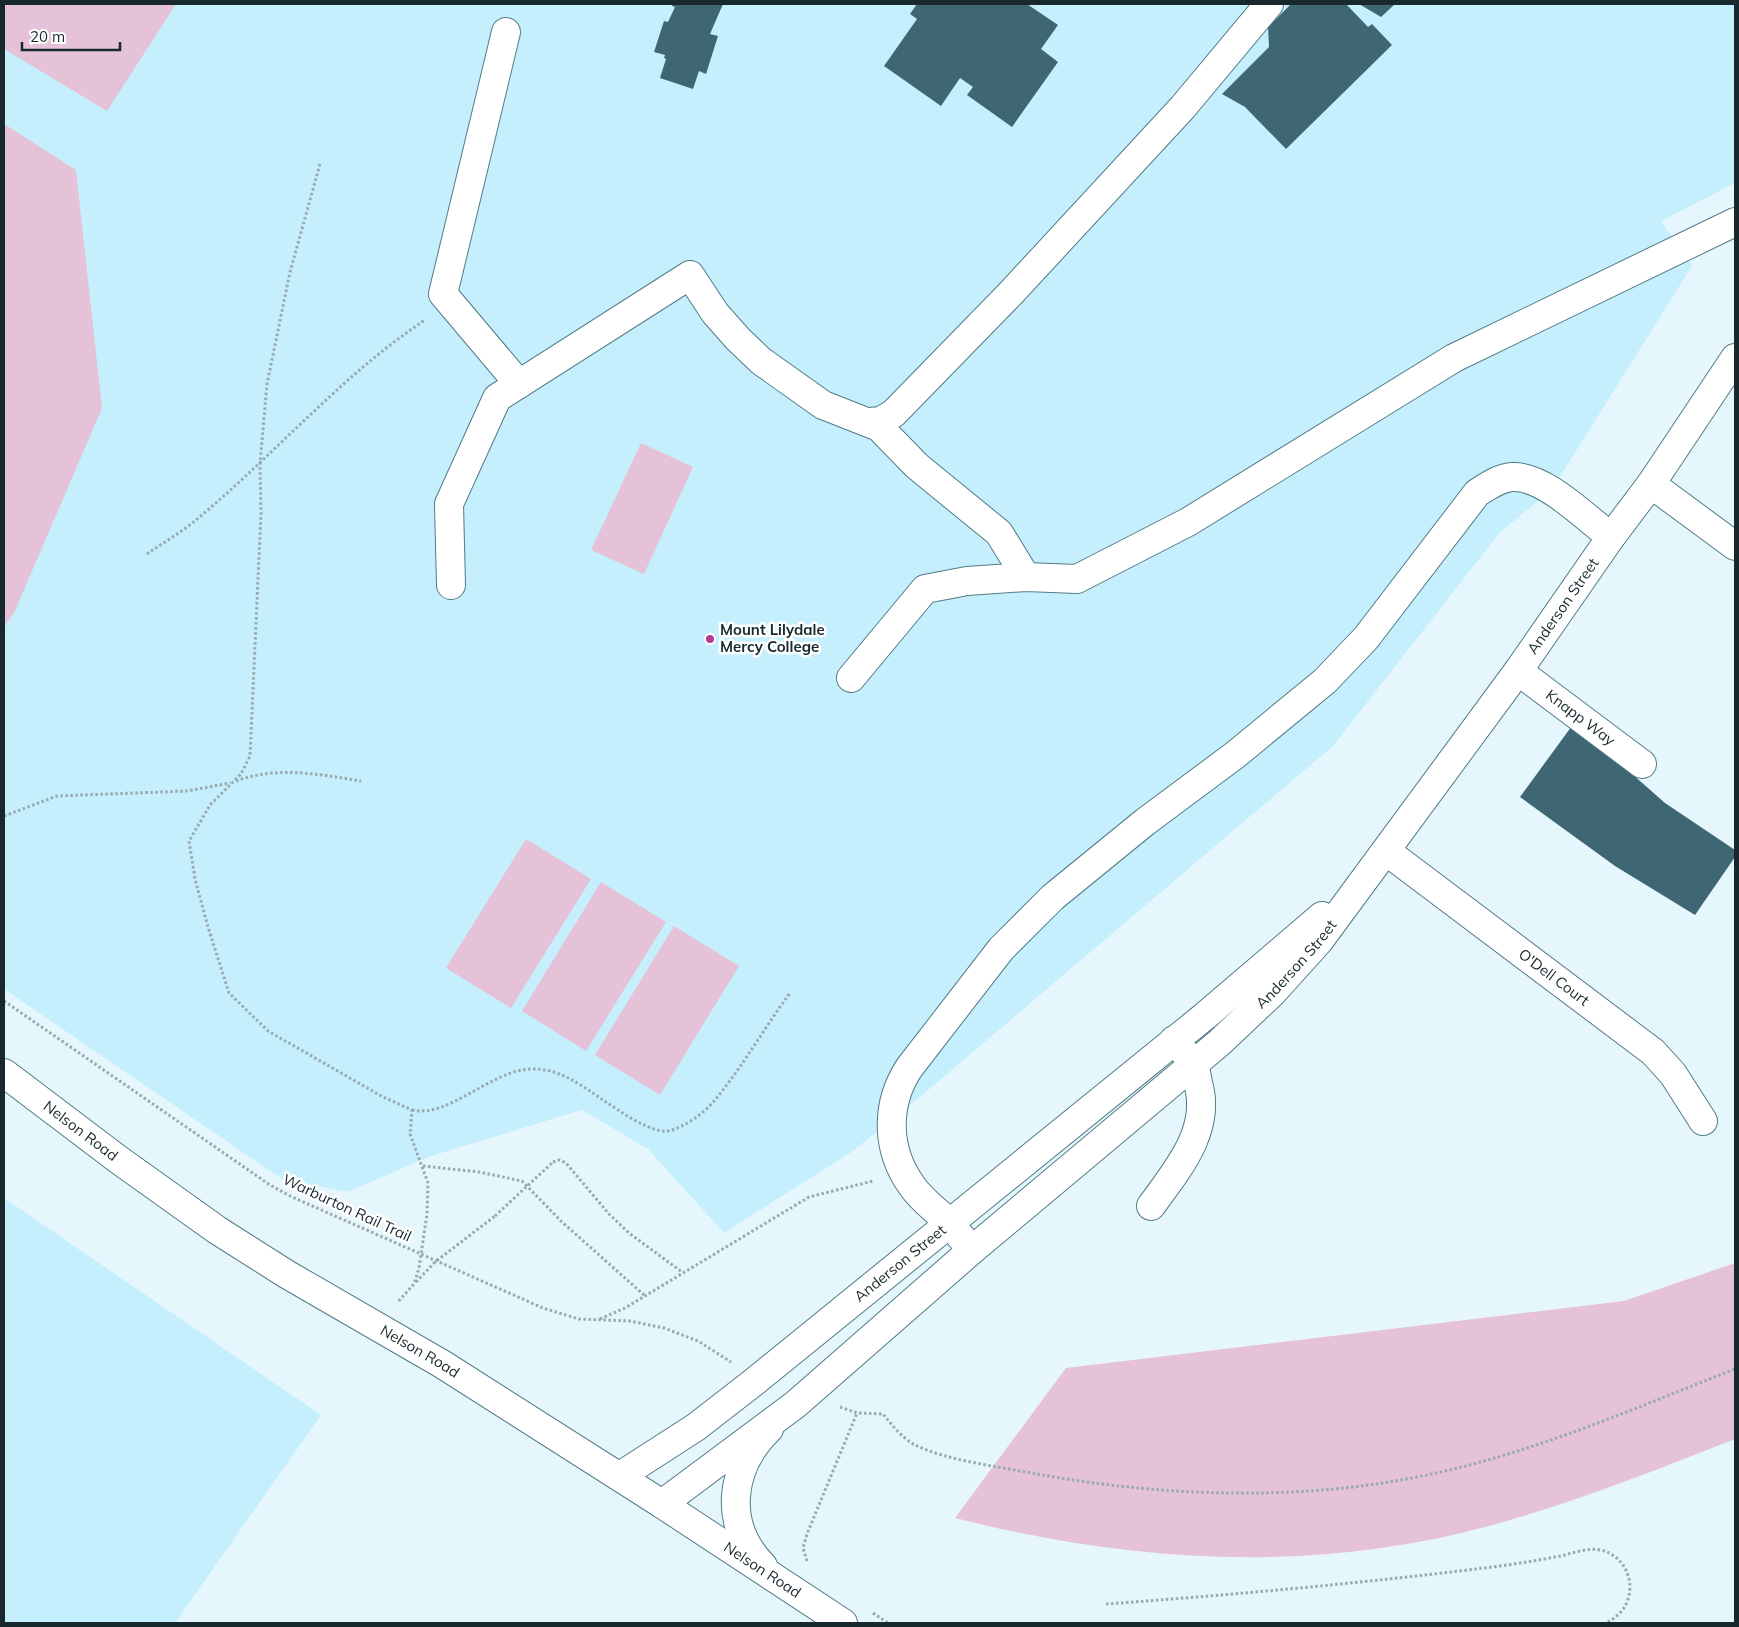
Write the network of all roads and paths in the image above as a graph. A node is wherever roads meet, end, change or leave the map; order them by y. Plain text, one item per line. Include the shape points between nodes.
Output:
1 (1269, 4) edge
2 (506, 32) dead end
3 (320, 164) dead end
4 (1735, 222) edge
5 (451, 303) junction
6 (1735, 358) edge
7 (519, 384) junction
8 (870, 422) junction
9 (260, 464) junction
10 (1651, 484) junction
11 (1611, 537) junction
12 (1735, 546) edge
13 (147, 554) dead end
14 (1026, 577) junction
15 (451, 585) dead end
16 (1518, 672) junction
17 (851, 678) dead end
18 (1642, 764) dead end
19 (361, 781) dead end
20 (233, 782) junction
21 (4, 816) edge
22 (1386, 851) junction
23 (790, 993) dead end
24 (4, 1001) edge
25 (1174, 1040) junction
26 (1194, 1064) junction
27 (4, 1073) edge
28 (412, 1110) junction
29 (1703, 1121) dead end
30 (423, 1166) junction
31 (904, 1173) junction
32 (1150, 1206) dead end
33 (950, 1224) junction
34 (972, 1250) junction
35 (422, 1256) junction
36 (435, 1262) junction
37 (682, 1272) junction
38 (414, 1284) junction
39 (644, 1295) junction
40 (594, 1321) junction
41 (377, 1326) junction
42 (718, 1353) dead end
43 (1735, 1369) edge
44 (796, 1404) junction
45 (857, 1413) dead end
46 (930, 1450) dead end
47 (620, 1476) junction
48 (662, 1504) junction
49 (809, 1563) dead end
50 (772, 1575) junction
51 (1106, 1604) dead end
52 (866, 1609) dead end
53 (843, 1623) edge
54 (888, 1623) edge
55 (1606, 1623) edge

1 - 8 main road via 1183,107 1011,293 894,413 881,421
2 - 5 main road via 443,294
3 - 9 path via 290,272 268,384
4 - 14 main road via 1454,358 1188,522 1077,579
5 - 7 main road
5 - 9 path via 391,342
6 - 10 main road, Anderson Street
7 - 8 main road via 690,275 716,313 761,362 823,405
7 - 15 main road via 497,398 449,504
8 - 14 main road via 1000,533
9 - 13 path via 189,526
9 - 20 path via 262,513 250,756 246,768
10 - 11 main road, Anderson Street
10 - 12 main road
11 - 16 main road, Anderson Street
11 - 31 main road via 1533,480 1512,477 1494,482 1477,493 1366,638 1325,681 1236,755 1099,858 1001,949 902,1079 893,1106 892,1141
14 - 17 main road via 967,581 925,589
16 - 18 main road, Knapp Way
16 - 22 main road, Anderson Street
19 - 20 path via 287,772 251,775
20 - 21 path via 187,792 58,796
20 - 28 path via 210,805 189,841 195,879 229,993 268,1031 383,1097
22 - 25 main road, Anderson Street via 1322,917
22 - 26 main road, Anderson Street via 1300,963 1252,1014
22 - 29 main road, O'Dell Court via 1653,1052 1673,1074
23 - 28 path via 713,1103 676,1129 662,1131 653,1128 619,1111 568,1078 544,1070 517,1070 440,1107 420,1112
24 - 35 path, Warburton Rail Trail via 270,1185
25 - 26 main road
25 - 33 main road, Anderson Street
26 - 32 main road via 1202,1095 1198,1130 1181,1164
26 - 34 main road, Anderson Street
27 - 41 main road, Nelson Road via 217,1230
28 - 30 path via 410,1134
30 - 35 path via 428,1194
30 - 39 path via 522,1181 562,1222
31 - 33 main road via 912,1187
31 - 37 path via 809,1197
33 - 34 main road
33 - 47 main road, Anderson Street via 696,1427
34 - 44 main road, Anderson Street
35 - 36 path, Warburton Rail Trail
35 - 38 path
36 - 37 path, bridge via 495,1216 559,1160 566,1163 629,1233
36 - 38 path
36 - 40 path, Warburton Rail Trail via 543,1308
37 - 39 path
38 - 41 path
39 - 40 path
40 - 42 path, Warburton Rail Trail via 630,1320 664,1328
41 - 47 main road, Nelson Road
43 - 46 path via 1525,1448 1445,1471 1326,1489 1265,1493 1116,1486 986,1464
44 - 48 main road, Anderson Street
44 - 50 main road via 748,1454 735,1492 737,1515 744,1537
45 - 49 path via 807,1534 803,1548
47 - 48 main road, Nelson Road
48 - 50 main road, Nelson Road
50 - 53 main road, Nelson Road
51 - 55 path via 1330,1586 1520,1564 1599,1550 1615,1556 1623,1564 1630,1588 1622,1612
52 - 54 path

